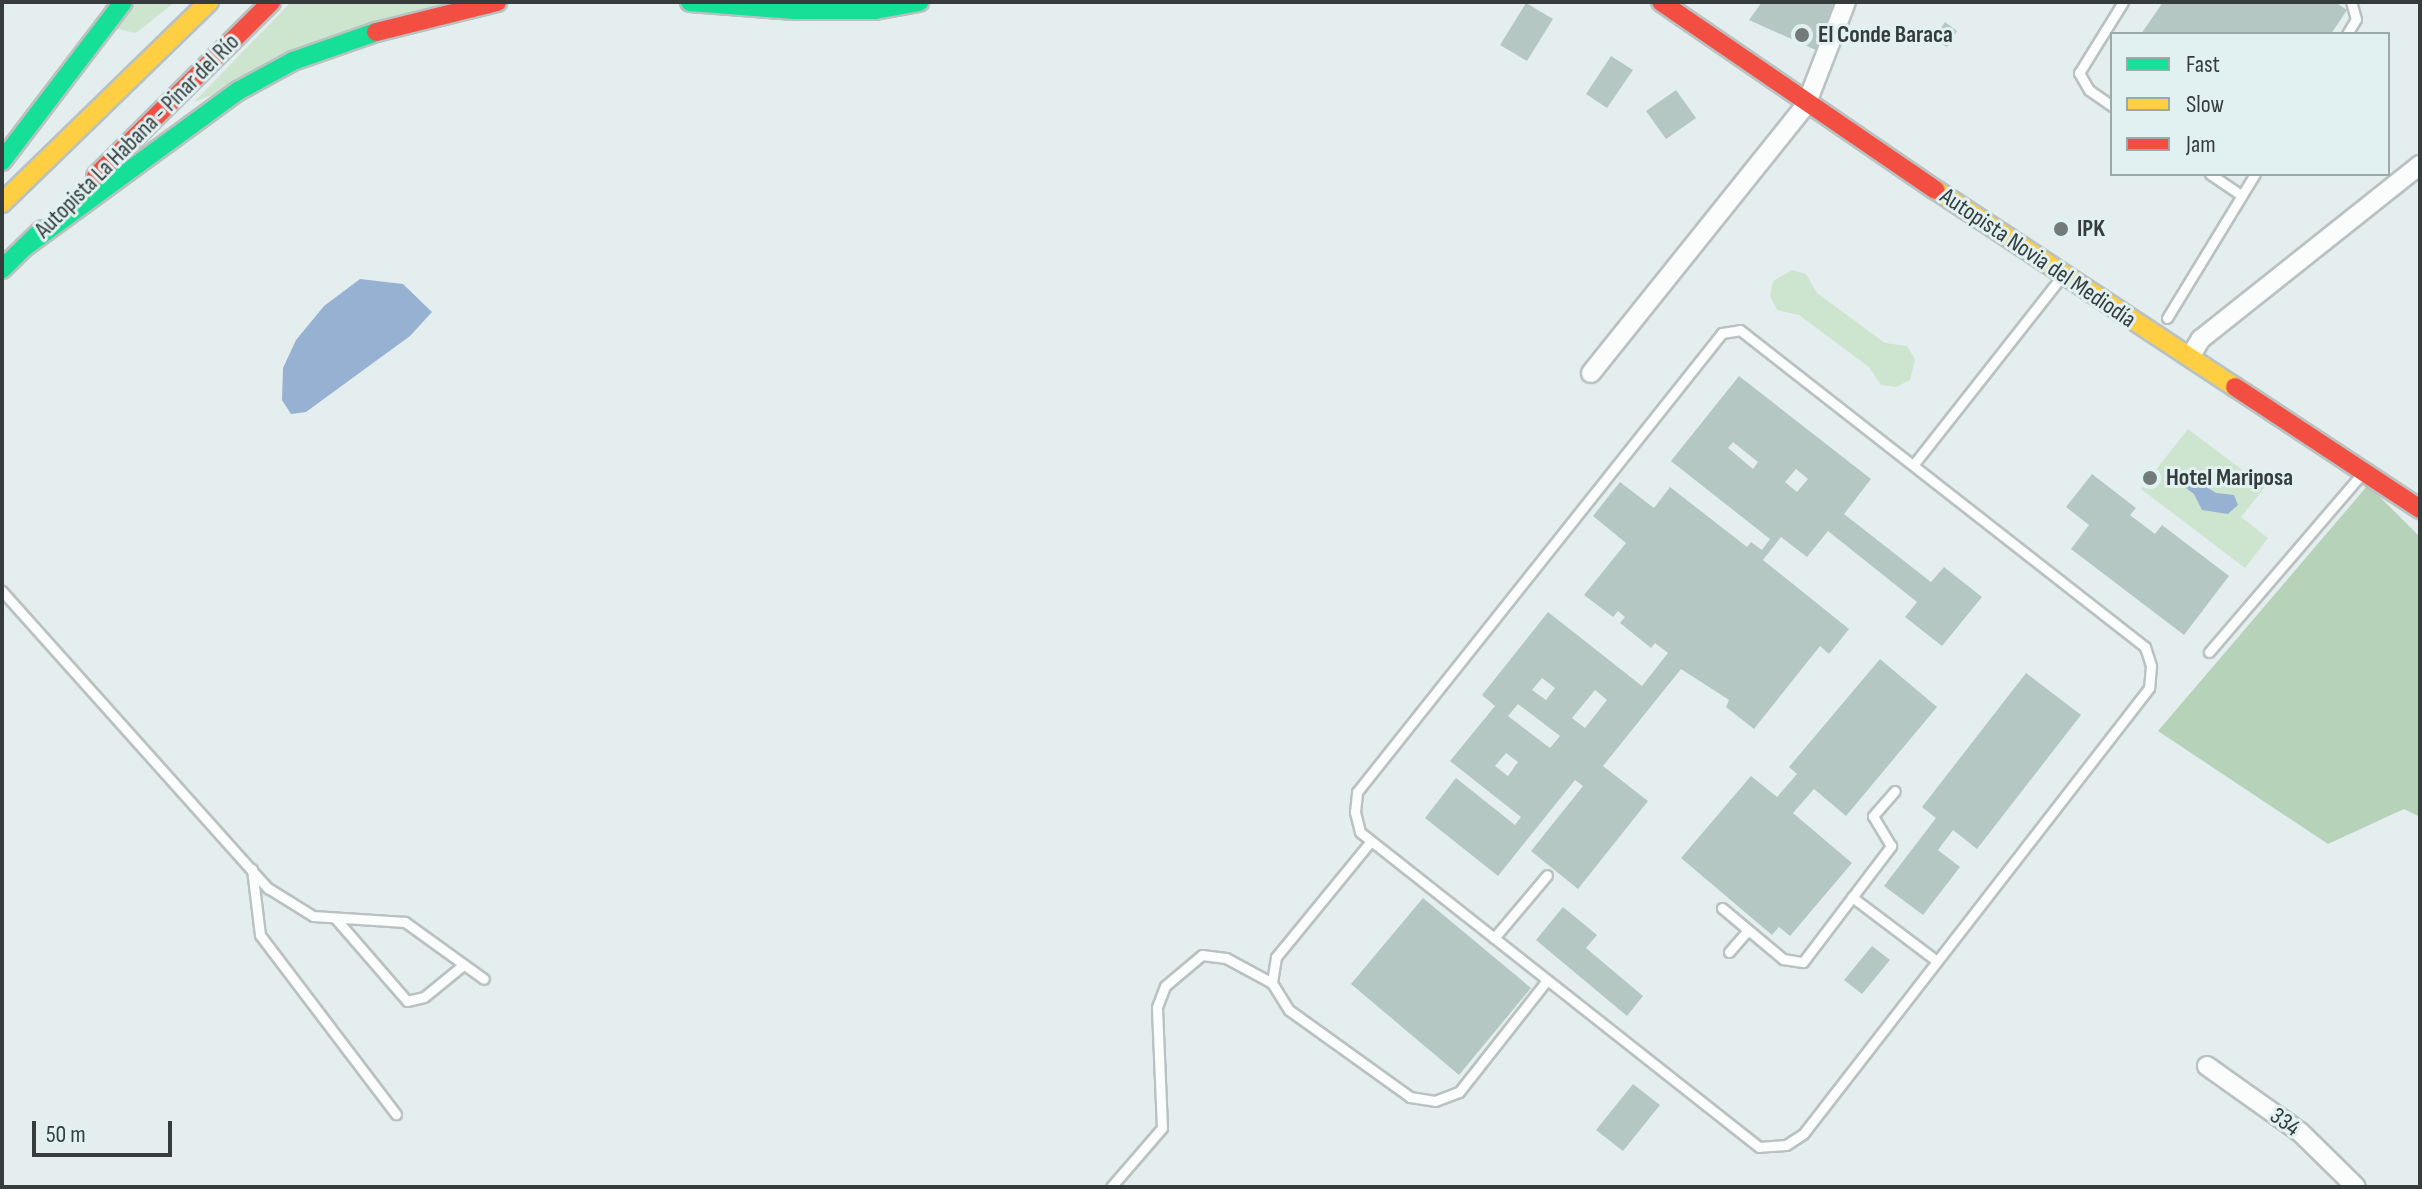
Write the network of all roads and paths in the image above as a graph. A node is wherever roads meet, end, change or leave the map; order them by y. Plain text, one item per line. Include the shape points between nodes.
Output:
1 (123, 2) edge
2 (209, 2) edge
3 (271, 2) edge
4 (497, 2) edge
5 (690, 2) edge
6 (919, 2) edge
7 (1661, 2) edge
8 (1689, 2) edge
9 (1846, 2) edge
10 (2123, 2) edge
11 (2351, 2) edge
12 (2348, 32) edge
13 (1811, 98) junction
14 (2110, 105) edge
15 (2, 161) edge
16 (2420, 165) edge
17 (2213, 176) edge
18 (2254, 176) edge
19 (2241, 195) junction
20 (2, 203) edge
21 (26, 246) junction
22 (2, 269) edge
23 (2066, 270) junction
24 (2167, 318) junction
25 (2208, 343) junction
26 (2190, 357) junction
27 (1591, 373) dead end
28 (2304, 408) dead end
29 (1914, 464) junction
30 (2364, 472) junction
31 (2420, 486) edge
32 (2420, 509) edge
33 (2, 591) edge
34 (2209, 652) dead end
35 (1895, 791) dead end
36 (1371, 841) junction
37 (252, 869) junction
38 (1547, 875) dead end
39 (1852, 897) junction
40 (1722, 908) dead end
41 (336, 919) junction
42 (1748, 930) junction
43 (1494, 938) junction
44 (1729, 952) dead end
45 (1937, 961) junction
46 (462, 966) junction
47 (484, 979) dead end
48 (1547, 980) junction
49 (1272, 983) junction
50 (2207, 1066) dead end
51 (396, 1114) dead end
52 (1111, 1187) edge
53 (2356, 1187) edge

1 - 15 highway
2 - 20 highway, Autopista La Habana - Pinar del Río
3 - 21 highway, Autopista La Habana - Pinar del Río
4 - 21 highway via 411,19 293,61 238,91
5 - 6 highway via 794,10 875,10
7 - 13 highway, Autopista Novia del Mediodía
8 - 13 highway, Autopista Novia del Mediodía
9 - 13 street
10 - 14 lane via 2079,73 2089,90
11 - 12 lane via 2356,19
13 - 23 highway, Autopista Novia del Mediodía
13 - 24 highway, Autopista Novia del Mediodía
13 - 27 street
16 - 25 street
17 - 19 lane
18 - 19 lane
19 - 24 lane
21 - 22 highway, Autopista La Habana - Pinar del Río
23 - 26 highway, Autopista Novia del Mediodía
23 - 29 lane
24 - 25 highway, Autopista Novia del Mediodía
25 - 26 street
26 - 30 highway, Autopista Novia del Mediodía
28 - 31 highway
29 - 36 lane via 1746,333 1722,333 1357,792 1360,832
29 - 45 lane via 2145,647 2151,666 2149,688
30 - 32 highway, Autopista Novia del Mediodía
30 - 34 lane
33 - 37 lane
35 - 39 lane via 1873,816 1891,846
36 - 43 lane
36 - 49 lane via 1276,957
37 - 41 lane via 268,888 313,916
37 - 51 lane via 260,935
38 - 43 lane
39 - 42 lane via 1803,962 1783,959
39 - 45 lane
40 - 42 lane
41 - 46 lane via 405,922 434,938
41 - 46 lane via 407,1001 424,997
42 - 44 lane
43 - 48 lane
45 - 48 lane via 1803,1134 1786,1145 1759,1147
46 - 47 lane
48 - 49 lane via 1459,1092 1435,1101 1410,1097 1289,1010
49 - 52 lane via 1226,958 1202,955 1182,966 1165,986 1157,1007 1162,1128
50 - 53 street, 334 via 2300,1132

